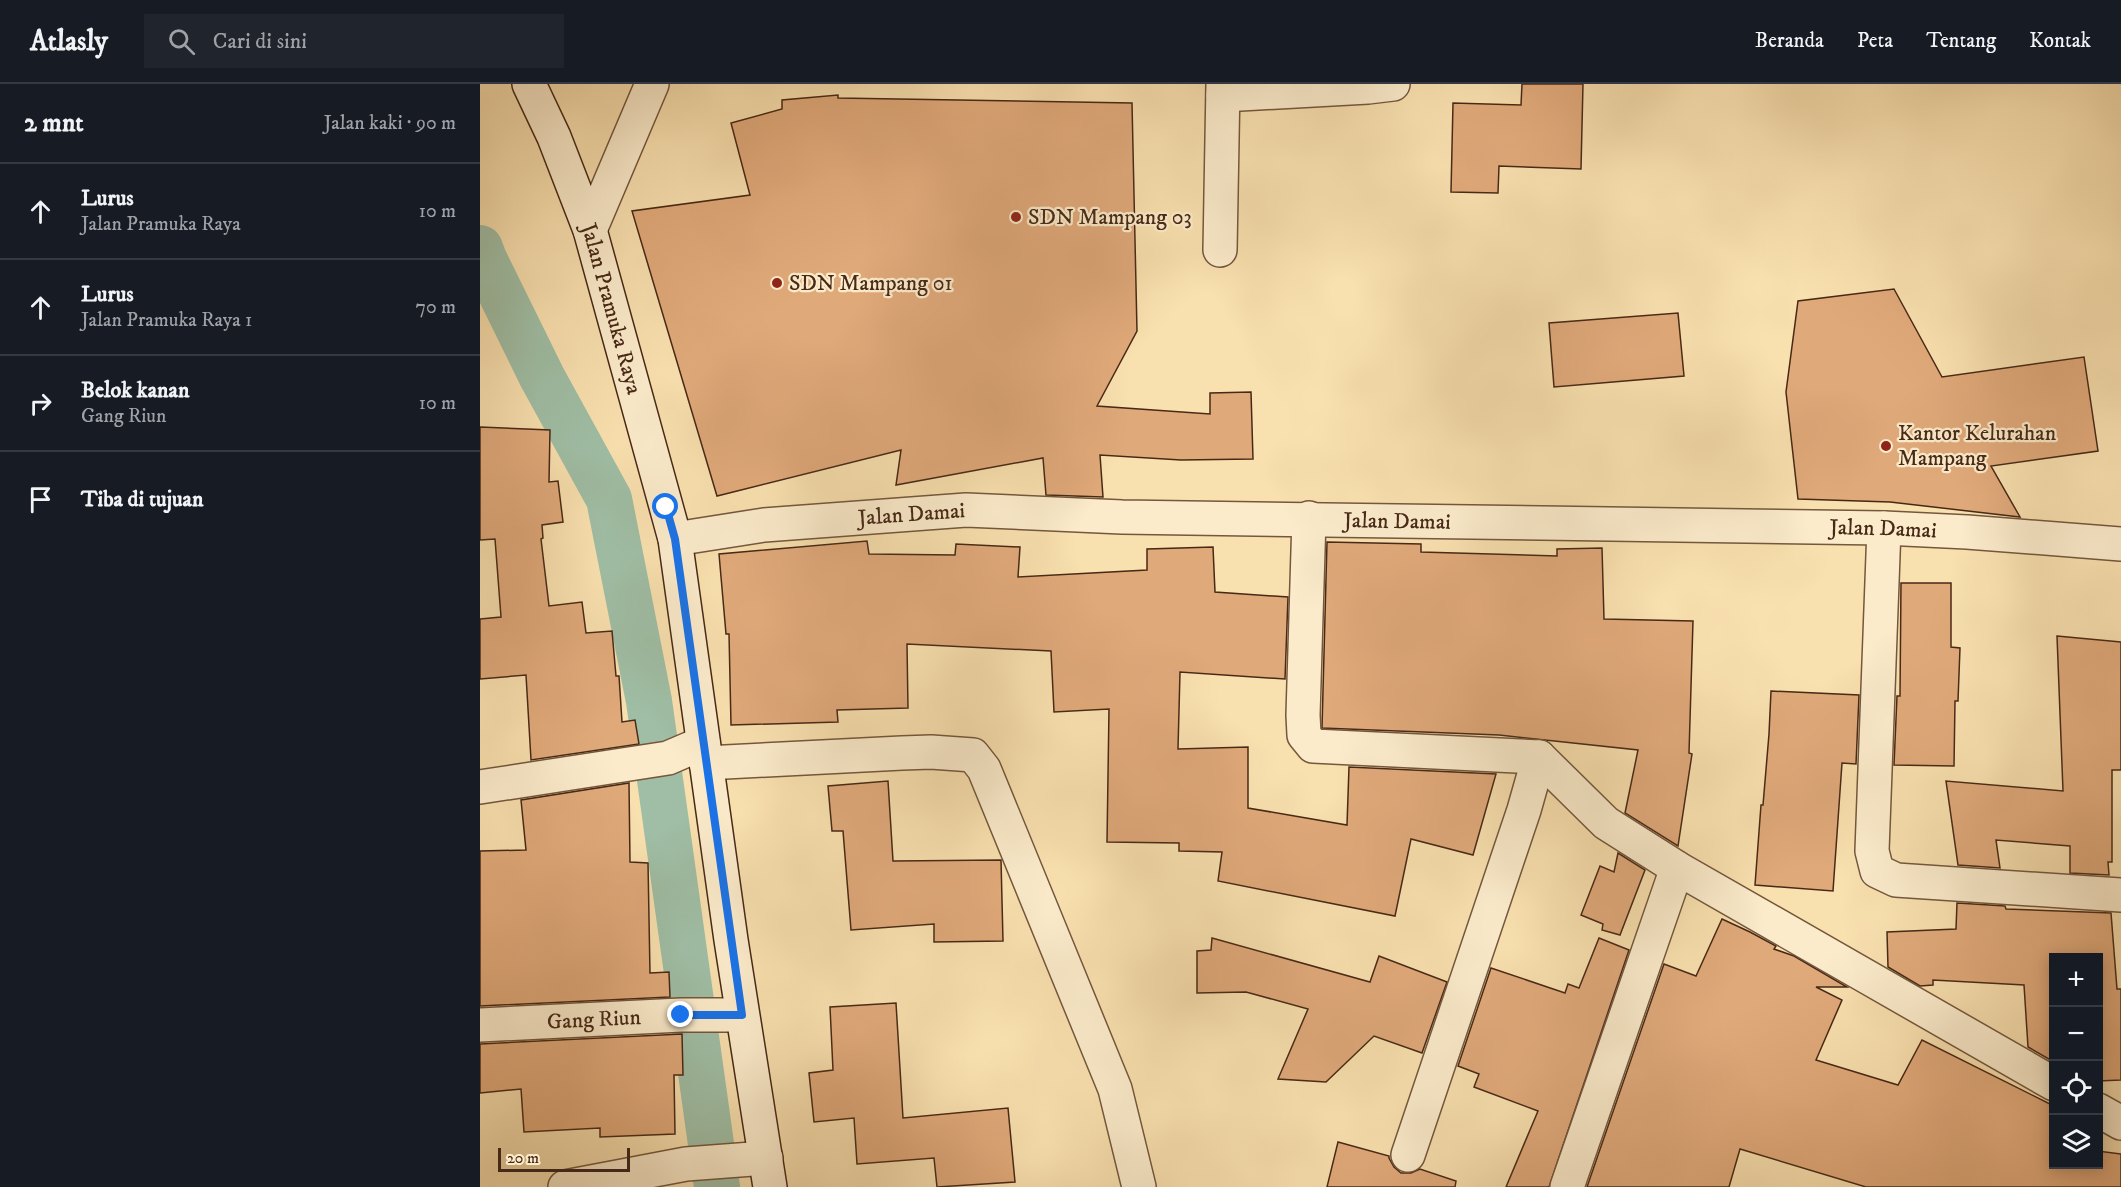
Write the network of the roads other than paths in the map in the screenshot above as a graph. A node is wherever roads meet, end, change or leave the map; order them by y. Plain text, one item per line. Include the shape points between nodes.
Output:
1 (529, 84) edge
2 (652, 84) edge
3 (1393, 84) edge
4 (1223, 89) edge
5 (590, 230) junction
6 (1220, 250) dead end
7 (1309, 518) junction
8 (1884, 528) junction
9 (675, 539) junction
10 (2121, 543) edge
11 (705, 753) junction
12 (1539, 757) junction
13 (480, 787) edge
14 (1677, 868) junction
15 (2121, 895) edge
16 (711, 1015) junction
17 (480, 1025) edge
18 (2049, 1081) edge
19 (2103, 1113) edge
20 (2121, 1123) edge
21 (1408, 1155) dead end
22 (757, 1168) edge
23 (565, 1187) edge
24 (1139, 1187) edge
25 (1567, 1187) edge

1 - 5 street, Jalan Pramuka Raya
2 - 5 street
3 - 4 street
4 - 6 street
5 - 9 street, Jalan Pramuka Raya
7 - 8 street, Jalan Damai
7 - 9 street, Jalan Damai via 1122,517 966,510 764,525
7 - 12 street via 1303,715 1304,735 1313,746
8 - 10 street, Jalan Damai
8 - 15 street via 1872,851 1877,871 1896,880
9 - 11 street, Jalan Pramuka Raya
11 - 13 street
11 - 16 street, Jalan Pramuka Raya
11 - 24 street via 973,755 984,769 1115,1089
12 - 14 street via 1606,823
12 - 21 street
14 - 18 street
14 - 25 street
16 - 17 street, Gang Riun
16 - 22 street, Jalan Pramuka Raya
19 - 20 street
22 - 23 street via 686,1164

